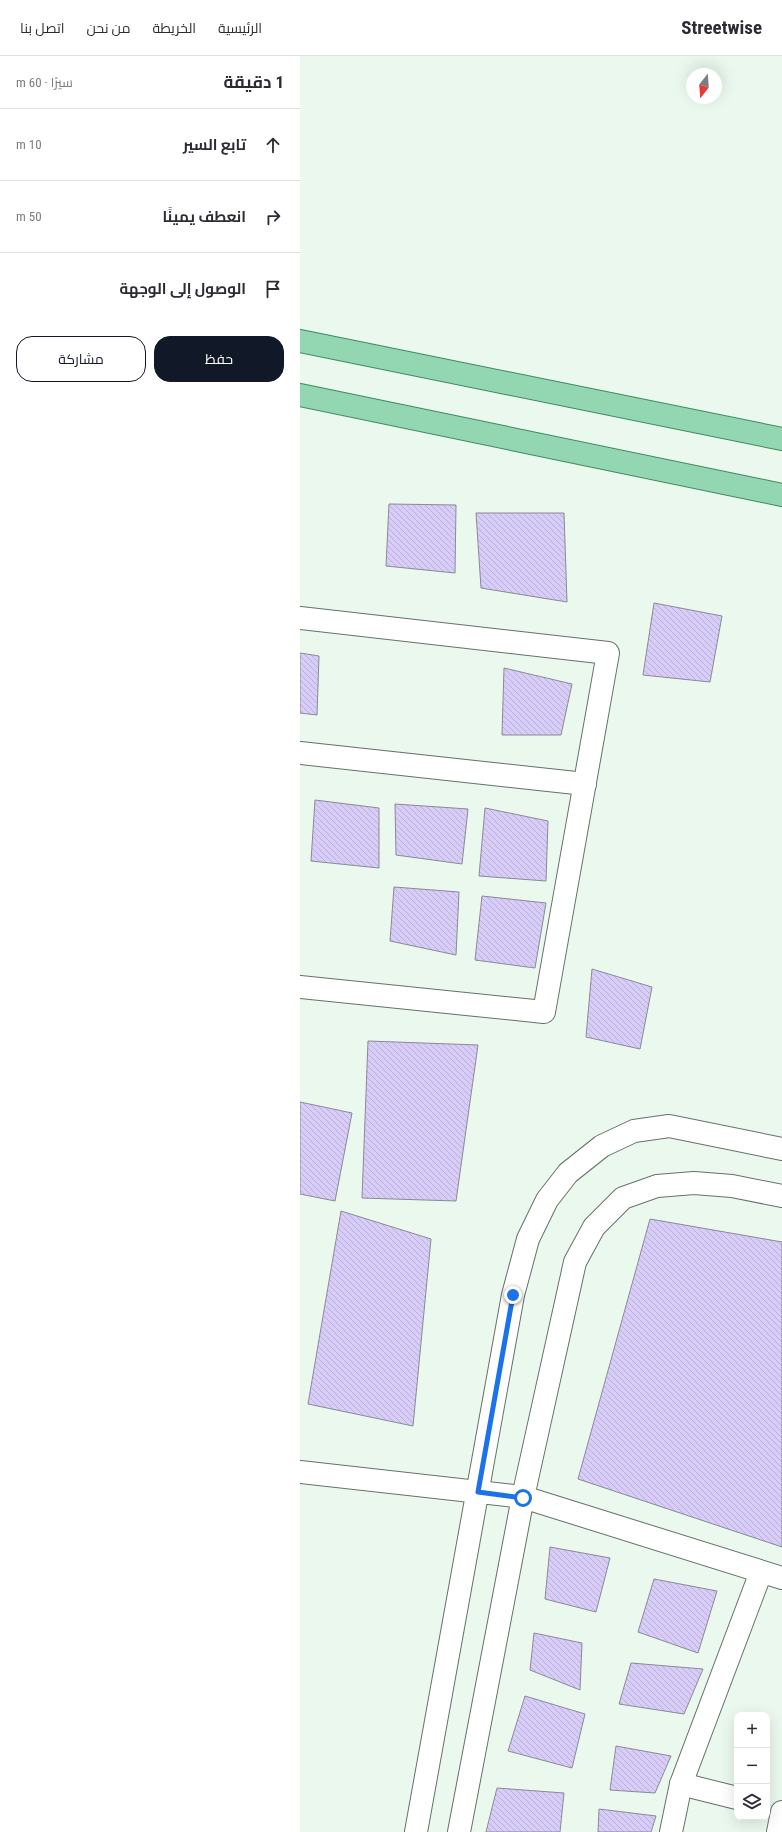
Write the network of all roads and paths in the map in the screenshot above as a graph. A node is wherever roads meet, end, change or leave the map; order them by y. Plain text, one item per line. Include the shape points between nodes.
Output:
1 (300, 341) edge
2 (300, 395) edge
3 (782, 439) edge
4 (782, 494) edge
5 (300, 618) edge
6 (300, 753) edge
7 (585, 784) junction
8 (300, 987) edge
9 (782, 1149) edge
10 (782, 1196) edge
11 (300, 1472) edge
12 (478, 1492) junction
13 (523, 1498) junction
14 (761, 1572) junction
15 (782, 1578) edge
16 (681, 1784) junction
17 (734, 1797) edge
18 (770, 1806) edge
19 (782, 1809) edge
20 (782, 1812) edge
21 (416, 1832) edge
22 (459, 1832) edge
23 (671, 1832) edge
24 (778, 1832) edge

1 - 3 main road
2 - 4 main road
5 - 7 street via 608,653
6 - 7 street
7 - 8 street via 544,1012
9 - 12 street via 669,1126 634,1130 602,1146 568,1173 547,1200 528,1239 513,1295
10 - 13 street via 694,1183 657,1186 623,1198 594,1227 575,1262
11 - 12 street
12 - 13 street
12 - 21 street
13 - 14 street
13 - 22 street
14 - 15 street
14 - 16 street
16 - 17 street
16 - 23 street
18 - 19 street
20 - 24 street

